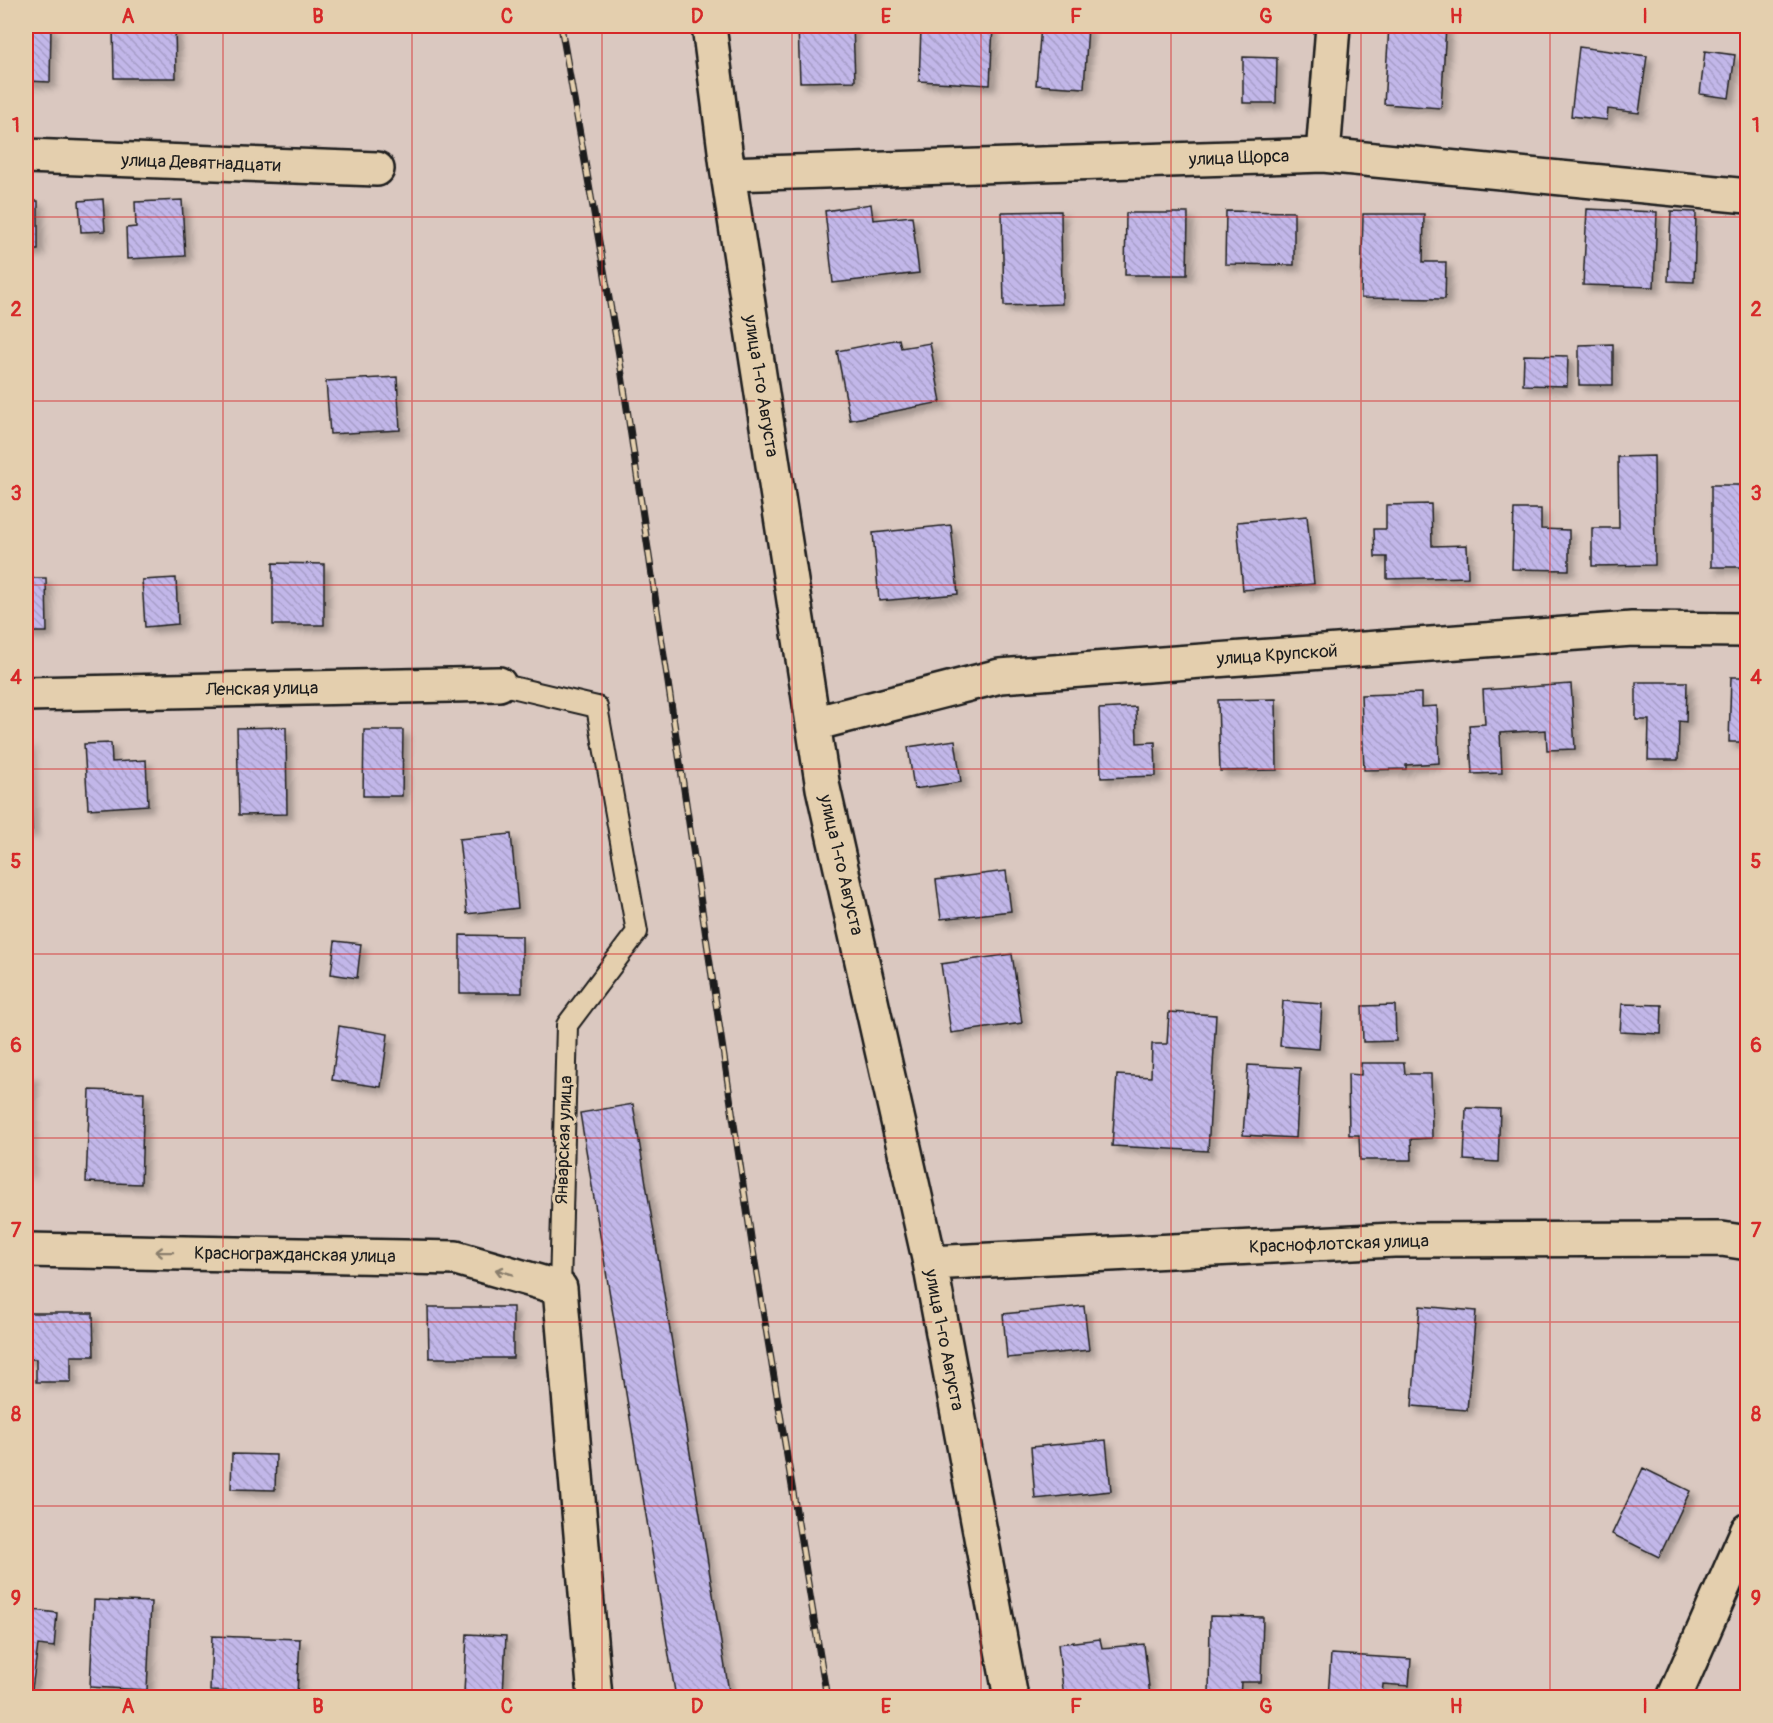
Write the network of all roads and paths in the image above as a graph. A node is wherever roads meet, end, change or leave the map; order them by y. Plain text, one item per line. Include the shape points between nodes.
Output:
1 (709, 26) edge
2 (1333, 26) edge
3 (1323, 155) junction
4 (26, 156) edge
5 (377, 169) dead end
6 (728, 174) junction
7 (1748, 196) edge
8 (1748, 630) edge
9 (499, 684) joint
10 (26, 694) edge
11 (813, 724) junction
12 (1748, 1243) edge
13 (26, 1250) edge
14 (930, 1263) junction
15 (560, 1288) junction
16 (1748, 1530) edge
17 (595, 1698) edge
18 (1011, 1698) edge
19 (1674, 1698) edge

1 - 6 street, улица 1-го Августа
2 - 3 street
3 - 6 street, улица Щорса
3 - 7 street, улица Щорса
4 - 5 street, улица Девятнадцати
6 - 11 street, улица 1-го Августа
8 - 11 street, улица Крупской via 1632,629 1000,676
9 - 10 street, Ленская улица
9 - 15 lane, Январская улица via 597,707 637,932 567,1025
11 - 14 street, улица 1-го Августа via 823,788
12 - 14 street, Краснофлотская улица via 1722,1239 1394,1240
15 -> 13 street, Красногражданская улица via 456,1258
14 - 18 street, улица 1-го Августа
15 - 17 street, Январская улица
16 - 19 street

